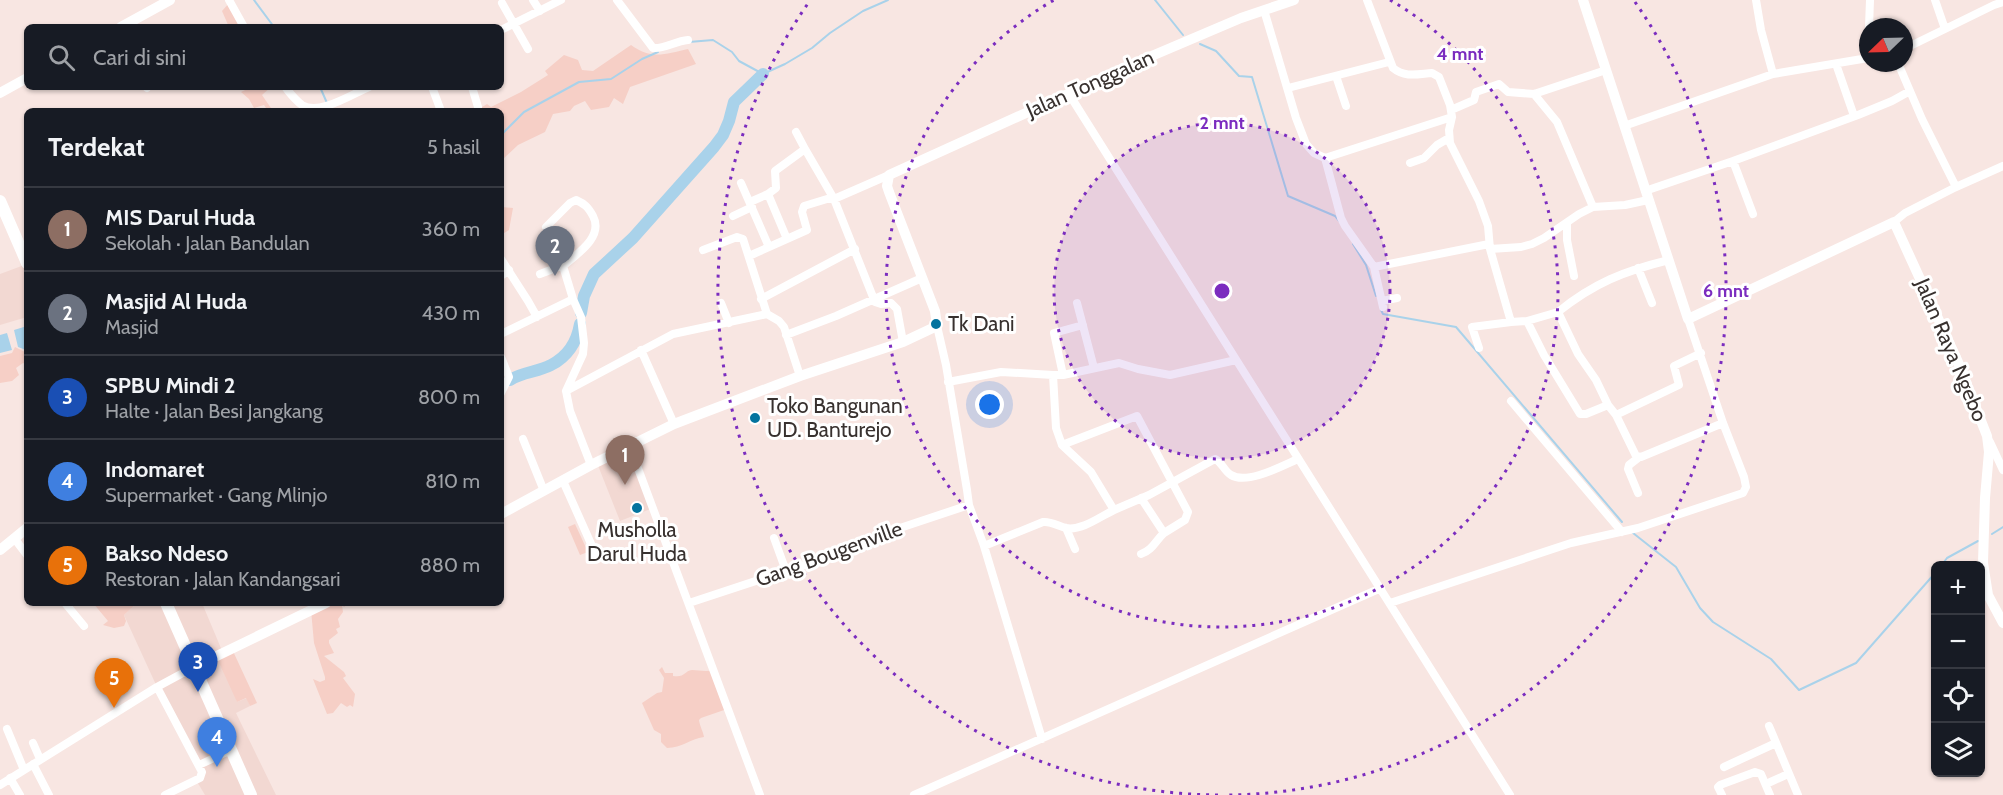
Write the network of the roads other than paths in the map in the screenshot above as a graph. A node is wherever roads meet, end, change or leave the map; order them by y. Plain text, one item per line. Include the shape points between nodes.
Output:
1 (170, 0) edge
2 (229, 0) edge
3 (533, 0) edge
4 (561, 0) edge
5 (617, 0) edge
6 (1294, 0) edge
7 (1367, 0) edge
8 (1583, 0) edge
9 (1756, 0) edge
10 (1870, 0) edge
11 (1935, 0) edge
12 (2003, 2) edge
13 (502, 3) dead end
14 (1264, 10) junction
15 (540, 11) junction
16 (1869, 18) edge
17 (126, 24) edge
18 (242, 24) edge
19 (514, 24) junction
20 (504, 29) edge
21 (1945, 29) junction
22 (688, 40) dead end
23 (1913, 45) edge
24 (528, 49) dead end
25 (1859, 60) edge
26 (1389, 62) junction
27 (1836, 64) junction
28 (1606, 70) junction
29 (1902, 72) edge
30 (1773, 74) junction
31 (1336, 76) junction
32 (24, 80) edge
33 (1288, 88) junction
34 (288, 90) edge
35 (362, 90) edge
36 (433, 90) edge
37 (473, 90) edge
38 (1910, 91) junction
39 (0, 93) edge
40 (1069, 94) junction
41 (1534, 94) junction
42 (478, 106) dead end
43 (1346, 106) dead end
44 (310, 108) edge
45 (321, 108) edge
46 (440, 108) edge
47 (1853, 112) dead end
48 (1452, 113) junction
49 (1624, 126) junction
50 (796, 132) dead end
51 (1449, 138) junction
52 (806, 149) junction
53 (1325, 158) junction
54 (1732, 161) junction
55 (1410, 164) dead end
56 (2003, 166) edge
57 (889, 175) junction
58 (741, 183) dead end
59 (1956, 187) junction
60 (768, 194) junction
61 (1646, 196) junction
62 (834, 199) junction
63 (0, 201) edge
64 (751, 204) junction
65 (1593, 207) junction
66 (1753, 213) dead end
67 (733, 216) dead end
68 (1894, 222) junction
69 (1567, 224) junction
70 (546, 227) dead end
71 (787, 239) junction
72 (1489, 246) junction
73 (769, 247) junction
74 (855, 249) junction
75 (703, 250) dead end
76 (24, 256) edge
77 (749, 256) junction
78 (1669, 260) junction
79 (504, 263) edge
80 (563, 266) junction
81 (1374, 267) junction
82 (1638, 268) junction
83 (509, 270) junction
84 (504, 274) edge
85 (540, 274) dead end
86 (1574, 276) dead end
87 (922, 278) junction
88 (1397, 298) dead end
89 (573, 299) junction
90 (761, 299) junction
91 (874, 300) junction
92 (721, 303) dead end
93 (1077, 303) dead end
94 (1652, 303) dead end
95 (1558, 312) junction
96 (767, 314) junction
97 (537, 317) junction
98 (1688, 319) junction
99 (1527, 321) junction
100 (1510, 322) junction
101 (729, 323) junction
102 (1083, 325) junction
103 (937, 326) junction
104 (504, 333) edge
105 (786, 334) junction
106 (903, 342) junction
107 (1479, 348) dead end
108 (641, 350) junction
109 (1701, 353) junction
110 (1236, 360) junction
111 (504, 364) edge
112 (1094, 368) junction
113 (1053, 375) junction
114 (1063, 375) junction
115 (800, 376) junction
116 (948, 382) junction
117 (504, 387) edge
118 (566, 391) junction
119 (1511, 401) dead end
120 (1608, 405) junction
121 (1616, 415) junction
122 (1723, 423) junction
123 (674, 424) junction
124 (1987, 436) junction
125 (523, 439) dead end
126 (1062, 445) junction
127 (630, 447) junction
128 (1638, 458) junction
129 (1298, 459) junction
130 (591, 465) junction
131 (2003, 470) edge
132 (563, 481) junction
133 (1172, 482) junction
134 (544, 491) junction
135 (1638, 493) dead end
136 (1141, 498) junction
137 (969, 505) junction
138 (1114, 510) junction
139 (504, 511) edge
140 (1066, 528) junction
141 (24, 530) edge
142 (1622, 532) junction
143 (1164, 533) junction
144 (14, 538) junction
145 (774, 538) dead end
146 (984, 546) junction
147 (1075, 549) dead end
148 (0, 550) edge
149 (24, 551) edge
150 (1141, 554) dead end
151 (596, 555) dead end
152 (786, 571) junction
153 (1381, 588) junction
154 (689, 603) junction
155 (1390, 603) junction
156 (67, 606) edge
157 (167, 606) edge
158 (320, 606) edge
159 (2003, 623) edge
160 (84, 626) dead end
161 (194, 667) junction
162 (157, 687) junction
163 (1769, 726) dead end
164 (7, 729) dead end
165 (1042, 739) junction
166 (33, 743) dead end
167 (1776, 743) junction
168 (231, 750) junction
169 (36, 762) junction
170 (199, 765) junction
171 (1724, 767) dead end
172 (24, 770) junction
173 (1788, 774) junction
174 (10, 778) junction
175 (1766, 784) junction
176 (0, 785) edge
177 (20, 795) edge
178 (49, 795) edge
179 (165, 795) edge
180 (251, 795) edge
181 (760, 795) edge
182 (914, 795) edge
183 (1510, 795) edge
184 (1722, 795) edge
185 (1770, 795) edge
186 (1798, 795) edge

1 - 17 street
2 - 18 street
3 - 15 street
4 - 15 street
5 - 22 street via 654,48
6 - 14 street, Jalan Tonggalan
7 - 26 street
8 - 28 street
9 - 30 street
10 - 16 street
11 - 21 street
12 - 21 street
13 - 19 street
14 - 33 street
14 - 40 street, Jalan Tonggalan
15 - 19 street
19 - 20 street
19 - 24 street
21 - 23 street
25 - 27 street
26 - 31 street
26 - 48 street via 1407,75 1435,74
27 - 30 street
27 - 47 street
28 - 41 street
28 - 49 street
29 - 38 street
30 - 49 street
31 - 33 street
31 - 43 street
32 - 39 street
33 - 53 street via 1306,144
34 - 44 street
35 - 45 street
36 - 46 street
37 - 42 street
38 - 54 street via 1858,115
38 - 59 street
40 - 57 street, Jalan Tonggalan
40 - 110 street
41 - 48 street via 1508,92 1499,84 1477,91 1474,100
41 - 65 street via 1557,122
48 - 51 street
48 - 53 street
49 - 61 street
50 - 52 street
51 - 55 street
51 - 72 street via 1479,201 1488,226
52 - 60 street via 774,171 776,188
52 - 62 street
53 - 81 street via 1345,226
54 - 61 street
54 - 66 street
56 - 59 street
57 - 62 street
57 - 87 street via 887,186
58 - 64 street
59 - 68 street
60 - 64 street
60 - 71 street
61 - 65 street via 1625,205
61 - 78 street
62 - 71 street via 804,206 801,212 807,230
62 - 74 street
63 - 76 main road
64 - 67 street
64 - 73 street
65 - 69 street
68 - 98 street
68 - 124 street, Jalan Raya Ngebo
69 - 72 street via 1532,244
69 - 86 street
70 - 80 street via 576,200 588,206 595,221 592,240
71 - 73 street
72 - 81 street
72 - 100 street
73 - 77 street
74 - 90 street
74 - 91 street
75 - 77 street via 737,237 743,239
77 - 90 street
78 - 82 street
78 - 98 street
79 - 83 street
80 - 85 street
80 - 89 street
81 - 88 street via 1382,304
82 - 94 street
82 - 95 street via 1591,288
83 - 84 street
83 - 97 street
87 - 91 street
87 - 103 street
89 - 97 street
89 - 118 street via 581,317 584,343
90 - 96 street
91 - 105 street
91 - 106 street via 878,304 894,304
92 - 101 street
93 - 102 street
95 - 99 street
95 - 120 street
96 - 101 street
96 - 105 street via 779,321
97 - 104 street
98 - 109 street
99 - 100 street
99 - 120 street via 1580,414
100 - 107 street via 1472,327
101 - 108 street via 674,334
102 - 112 street
102 - 114 street via 1054,333
103 - 106 street
103 - 116 street
105 - 115 street
106 - 115 street
108 - 118 street
108 - 123 street
109 - 121 street via 1674,366 1678,385
109 - 122 street
110 - 112 street via 1170,375 1119,363
110 - 129 street
111 - 117 street via 509,377
112 - 114 street
113 - 114 street
113 - 116 street via 1001,372
113 - 126 street via 1056,428
115 - 123 street
116 - 137 street
118 - 130 street
119 - 142 street
120 - 121 street
121 - 128 street
122 - 128 street
122 - 142 street via 1744,477 1743,494
123 - 127 street
124 - 131 street
124 - 159 street, Jalan Raya Ngebo via 1983,563 1988,595
125 - 134 street
126 - 133 street via 1137,416
126 - 138 street via 1091,472
127 - 130 street
127 - 154 street
128 - 135 street via 1628,469
129 - 133 street via 1255,477 1240,478 1231,475 1215,459
129 - 153 street
130 - 132 street
132 - 134 street
132 - 151 street
133 - 136 street
133 - 143 street via 1186,506 1187,516
134 - 139 street
136 - 138 street
136 - 143 street
137 - 146 street
137 - 152 street, Gang Bougenville
138 - 140 street
140 - 146 street via 1047,521
140 - 147 street
141 - 144 street
142 - 155 street via 1571,543
143 - 150 street
144 - 148 street
144 - 149 street
145 - 152 street
146 - 165 street
152 - 154 street, Gang Bougenville
153 - 155 street
153 - 165 street
154 - 181 street
155 - 183 street
156 - 160 street
157 - 161 main road
158 - 161 street
161 - 162 street
161 - 168 main road
162 - 169 street
162 - 170 street
163 - 167 street
164 - 172 street
165 - 182 street
166 - 169 street
167 - 171 street
167 - 173 street
168 - 170 street
168 - 180 main road
169 - 172 street
169 - 178 street
170 - 179 street via 200,778
172 - 174 street
173 - 175 street
173 - 186 street
174 - 176 street
174 - 177 street
175 - 184 street via 1761,774 1755,772 1720,785
175 - 185 street

